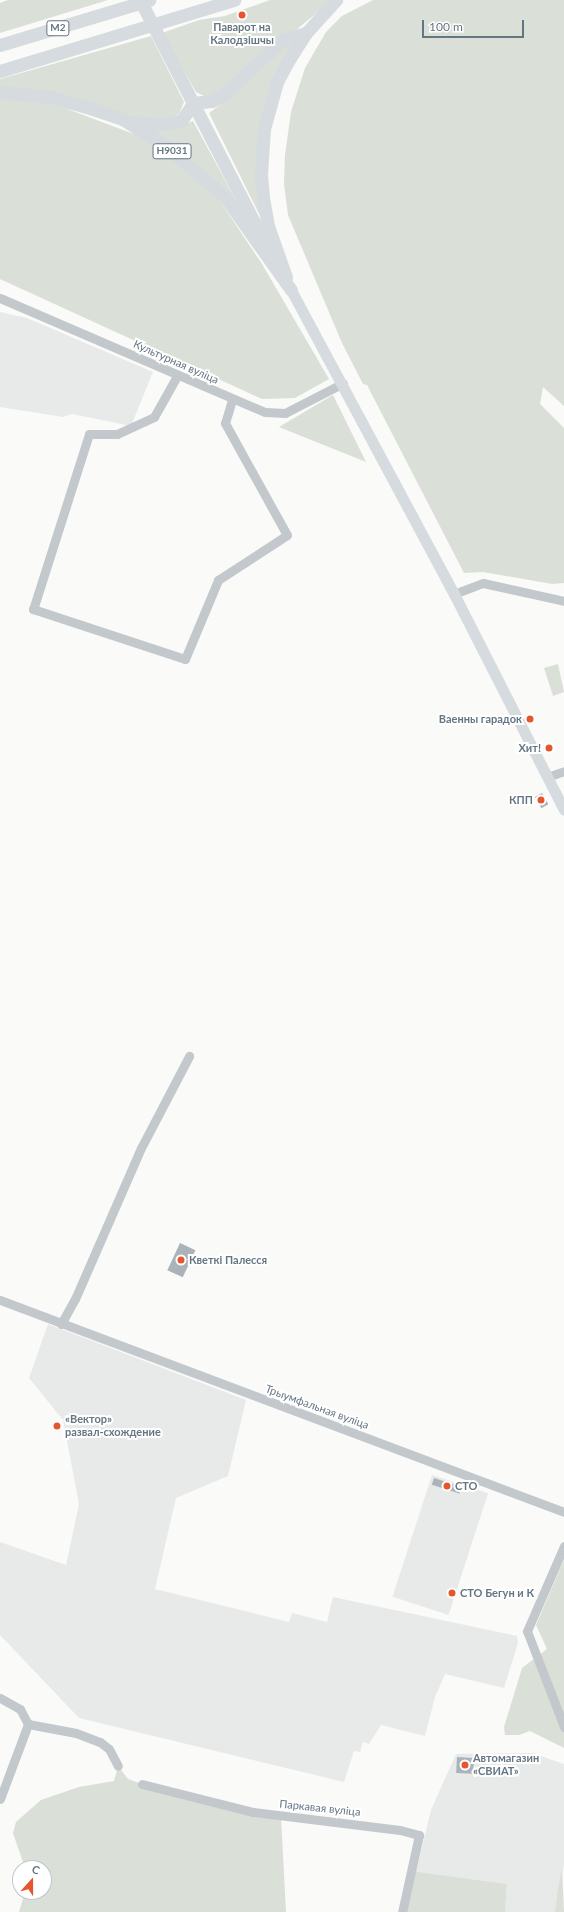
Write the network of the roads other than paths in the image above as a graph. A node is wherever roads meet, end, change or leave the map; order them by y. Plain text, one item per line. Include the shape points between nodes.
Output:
1 (140, 0) edge
2 (149, 0) edge
3 (234, 0) edge
4 (336, 0) edge
5 (306, 33) junction
6 (0, 45) edge
7 (0, 71) edge
8 (0, 92) edge
9 (193, 103) junction
10 (124, 120) junction
11 (291, 290) junction
12 (0, 298) edge
13 (177, 376) junction
14 (343, 383) junction
15 (232, 400) junction
16 (454, 594) junction
17 (564, 601) edge
18 (564, 771) edge
19 (548, 777) junction
20 (564, 810) edge
21 (190, 1056) dead end
22 (0, 1300) edge
23 (61, 1324) junction
24 (564, 1512) edge
25 (564, 1546) edge
26 (0, 1698) edge
27 (28, 1724) junction
28 (564, 1727) edge
29 (118, 1766) dead end
30 (142, 1784) dead end
31 (0, 1799) edge
32 (402, 1912) edge

1 - 9 highway, Н9031
2 - 6 highway, М2
3 - 7 highway, М2
4 - 5 highway, Н9031
5 - 9 highway via 282,40 220,97
5 - 11 highway, Н9031 via 277,82 261,150 262,190 268,226
8 - 10 highway, Н9031 via 58,99
9 - 10 highway, Н9031 via 182,120 173,124 142,124
9 - 11 highway, Н9031
10 - 11 highway, Н9031 via 164,145 221,193
11 - 14 main road, Н9031
12 - 13 street, Культурная вуліца
13 - 15 street, Культурная вуліца
13 - 15 street via 154,417 117,434 89,434 33,609 185,659 218,580 287,535 225,423
14 - 15 street, Культурная вуліца via 285,413 265,412
14 - 16 main road, Н9031
16 - 17 street via 483,583
16 - 19 main road, Н9031
18 - 19 street
19 - 20 main road, Н9031
21 - 23 street via 141,1148 75,1299
22 - 23 street, Трыумфальная вуліца
23 - 24 street, Трыумфальная вуліца
25 - 28 street via 527,1631
26 - 27 street via 20,1709
27 - 29 street via 76,1732 100,1742 109,1749
27 - 31 street
30 - 32 street, Паркавая вуліца via 253,1812 400,1830 419,1835

